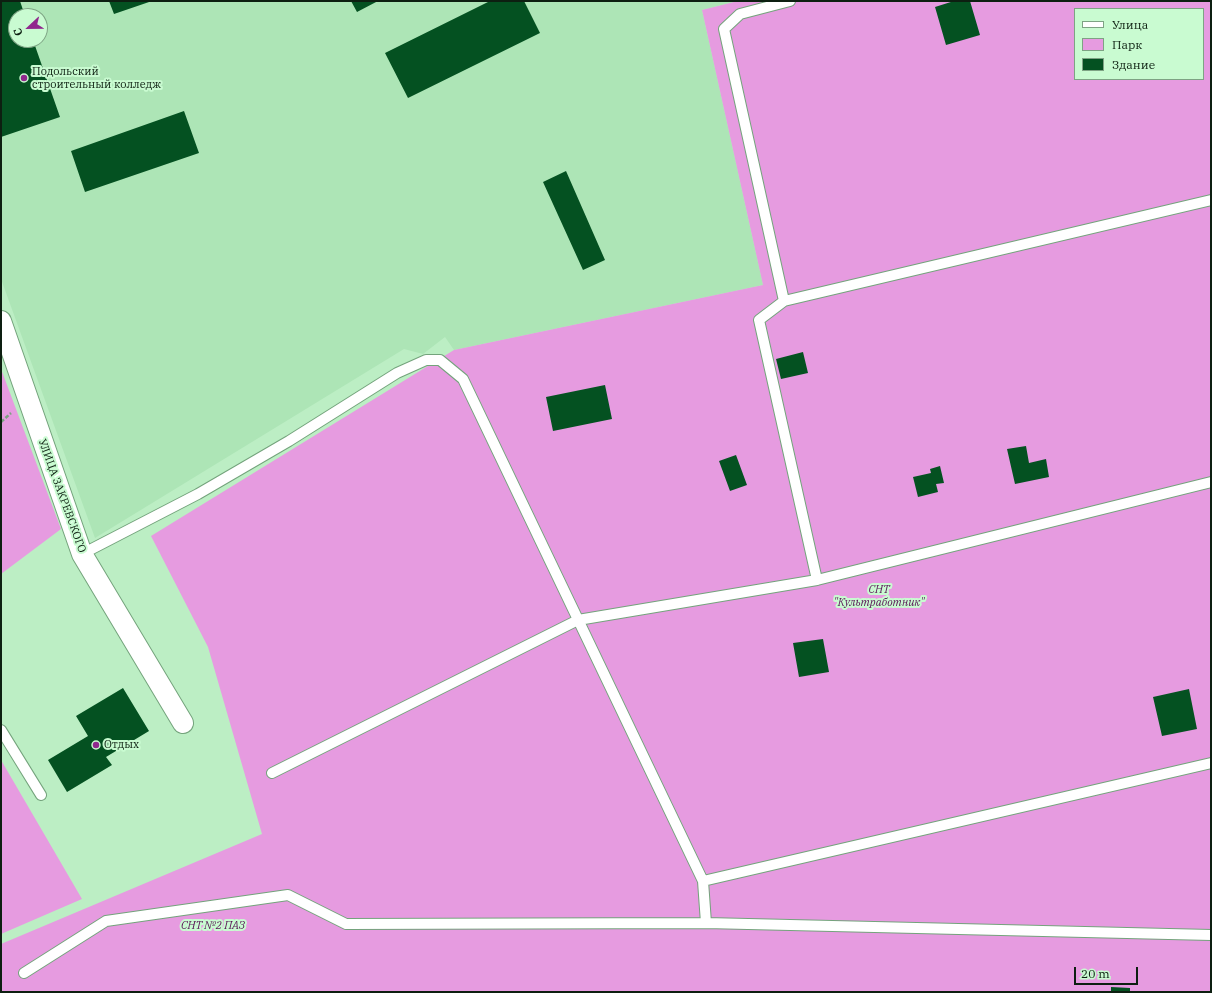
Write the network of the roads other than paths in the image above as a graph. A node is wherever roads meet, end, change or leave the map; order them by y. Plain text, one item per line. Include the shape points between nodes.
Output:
1 (790, 1) edge
2 (1211, 200) edge
3 (784, 301) junction
4 (1, 321) edge
5 (1211, 482) edge
6 (82, 554) junction
7 (817, 580) junction
8 (578, 620) junction
9 (182, 723) dead end
10 (1, 730) edge
11 (1211, 763) edge
12 (272, 773) dead end
13 (41, 795) dead end
14 (703, 881) junction
15 (706, 922) junction
16 (1211, 935) edge
17 (24, 973) dead end

1 - 3 lane via 740,14 724,29
2 - 3 lane
3 - 7 lane via 759,320
4 - 6 street, УЛИЦА ЗАКРЕВСКОГО
5 - 7 lane
6 - 8 lane via 198,494 397,373 426,360 440,360 463,379
6 - 9 street, УЛИЦА ЗАКРЕВСКОГО
7 - 8 lane
8 - 12 lane
8 - 14 lane
10 - 13 lane
11 - 14 lane
14 - 15 lane
15 - 16 lane
15 - 17 lane via 346,924 288,895 106,921

